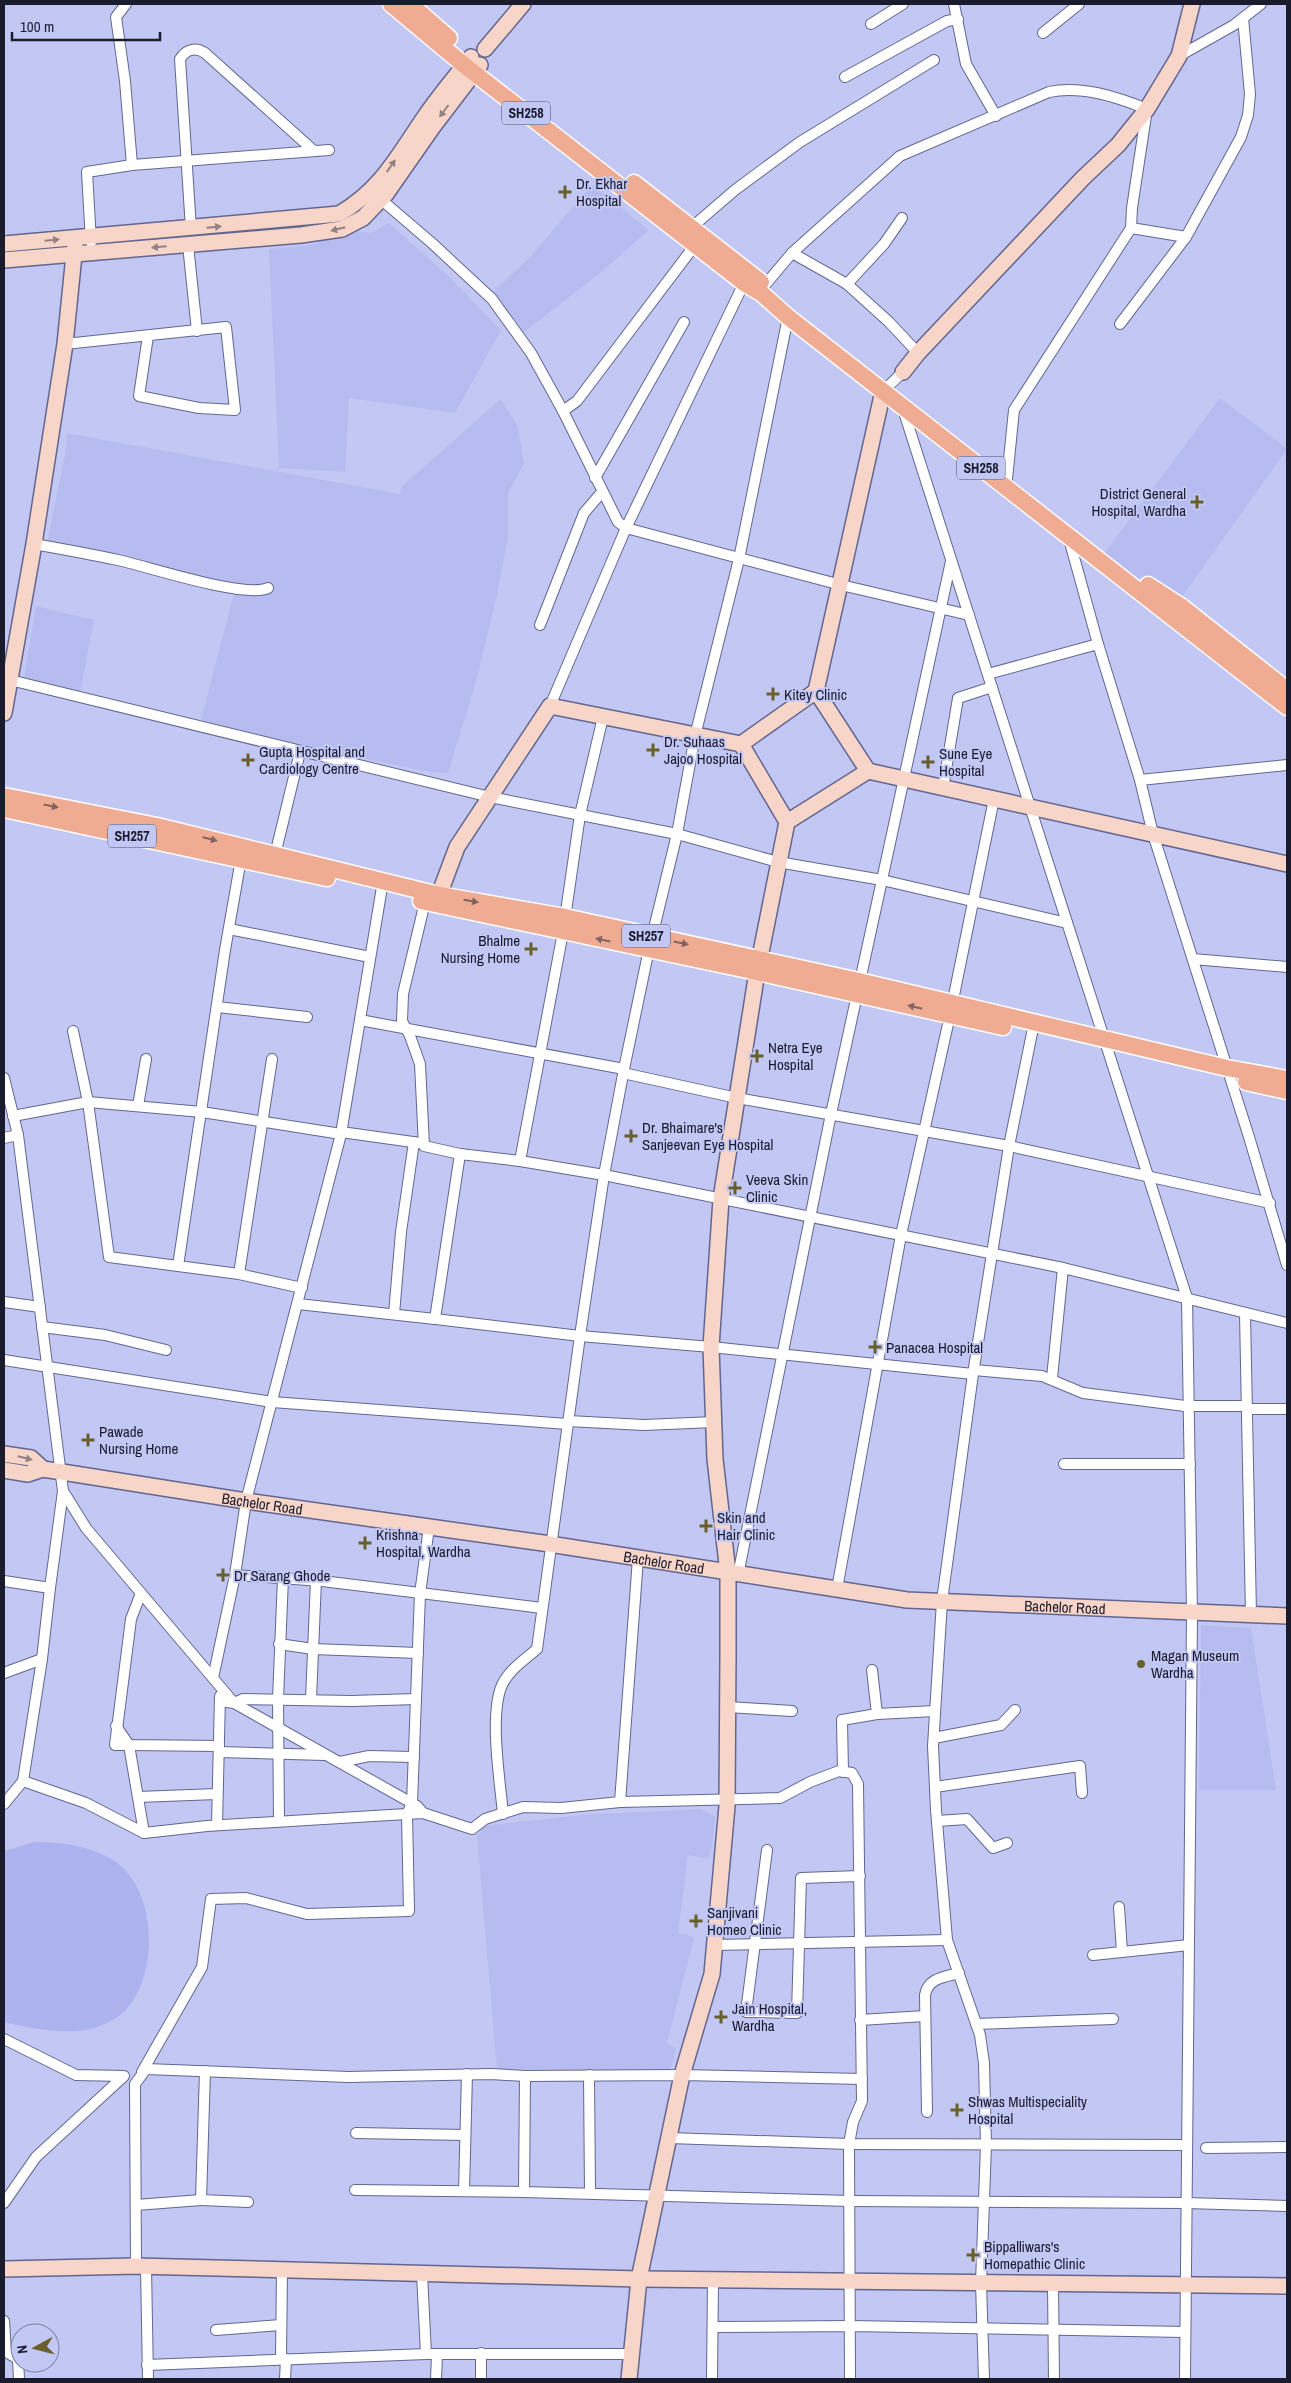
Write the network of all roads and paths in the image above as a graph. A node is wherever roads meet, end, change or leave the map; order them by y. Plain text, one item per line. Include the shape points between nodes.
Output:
1 (126, 4) edge
2 (391, 4) edge
3 (410, 4) edge
4 (523, 4) edge
5 (903, 4) edge
6 (954, 4) edge
7 (1079, 4) edge
8 (1192, 4) edge
9 (1261, 4) edge
10 (958, 18) junction
11 (1243, 18) junction
12 (871, 24) dead end
13 (1043, 33) dead end
14 (1179, 56) junction
15 (934, 60) dead end
16 (475, 62) junction
17 (845, 77) dead end
18 (1147, 109) junction
19 (996, 116) junction
20 (329, 150) dead end
21 (314, 151) junction
22 (186, 162) junction
23 (132, 165) junction
24 (376, 195) junction
25 (902, 218) dead end
26 (677, 222) junction
27 (1131, 228) junction
28 (191, 229) junction
29 (1186, 236) junction
30 (90, 237) junction
31 (75, 238) junction
32 (4, 244) edge
33 (188, 245) junction
34 (695, 245) junction
35 (92, 253) junction
36 (792, 253) junction
37 (75, 254) junction
38 (4, 260) edge
39 (744, 283) junction
40 (848, 284) junction
41 (765, 286) junction
42 (788, 317) junction
43 (684, 322) dead end
44 (1120, 324) dead end
45 (197, 331) junction
46 (148, 336) junction
47 (65, 344) junction
48 (918, 353) junction
49 (903, 372) joint
50 (887, 388) junction
51 (902, 406) junction
52 (563, 412) junction
53 (595, 478) junction
54 (1007, 479) junction
55 (602, 492) junction
56 (626, 528) junction
57 (1067, 532) junction
58 (34, 544) junction
59 (739, 559) junction
60 (951, 559) junction
61 (841, 586) junction
62 (268, 588) dead end
63 (940, 609) junction
64 (969, 615) junction
65 (540, 625) dead end
66 (1098, 644) junction
67 (988, 674) junction
68 (10, 680) junction
69 (992, 687) junction
70 (1287, 690) edge
71 (816, 692) junction
72 (550, 706) junction
73 (1287, 707) edge
74 (4, 713) edge
75 (603, 717) junction
76 (695, 736) junction
77 (741, 744) junction
78 (300, 752) junction
79 (1287, 765) edge
80 (868, 771) junction
81 (904, 779) junction
82 (1140, 780) junction
83 (943, 788) junction
84 (4, 796) edge
85 (490, 797) junction
86 (994, 799) junction
87 (1030, 807) junction
88 (4, 809) edge
89 (580, 815) junction
90 (787, 822) junction
91 (677, 834) junction
92 (1154, 834) junction
93 (276, 855) junction
94 (241, 859) junction
95 (778, 862) junction
96 (1287, 864) edge
97 (882, 880) junction
98 (382, 885) junction
99 (432, 899) junction
100 (974, 901) junction
101 (1068, 923) junction
102 (564, 925) junction
103 (229, 929) junction
104 (650, 943) junction
105 (370, 957) junction
106 (1192, 959) junction
107 (758, 966) junction
108 (1287, 967) edge
109 (858, 987) junction
110 (217, 1007) junction
111 (951, 1009) junction
112 (306, 1017) dead end
113 (360, 1020) junction
114 (406, 1028) junction
115 (73, 1031) dead end
116 (1032, 1034) junction
117 (1107, 1045) junction
118 (538, 1055) junction
119 (146, 1059) dead end
120 (272, 1059) dead end
121 (623, 1071) junction
122 (1228, 1073) junction
123 (4, 1078) edge
124 (1287, 1078) edge
125 (1287, 1091) edge
126 (737, 1098) junction
127 (88, 1102) junction
128 (138, 1106) junction
129 (202, 1112) junction
130 (831, 1114) junction
131 (13, 1116) junction
132 (262, 1122) junction
133 (924, 1131) junction
134 (341, 1133) junction
135 (18, 1136) junction
136 (4, 1138) edge
137 (419, 1143) junction
138 (1009, 1146) junction
139 (460, 1154) junction
140 (520, 1161) junction
141 (604, 1175) junction
142 (1148, 1175) junction
143 (721, 1199) junction
144 (1270, 1203) junction
145 (812, 1216) junction
146 (901, 1235) junction
147 (993, 1254) junction
148 (178, 1266) junction
149 (1287, 1266) edge
150 (1063, 1268) junction
151 (239, 1274) junction
152 (302, 1288) junction
153 (1187, 1298) junction
154 (4, 1302) edge
155 (298, 1304) junction
156 (40, 1306) junction
157 (394, 1314) junction
158 (1245, 1314) junction
159 (435, 1319) junction
160 (1287, 1322) edge
161 (42, 1327) junction
162 (580, 1336) junction
163 (711, 1347) junction
164 (166, 1350) dead end
165 (783, 1354) junction
166 (4, 1360) edge
167 (877, 1365) junction
168 (48, 1367) junction
169 (973, 1372) junction
170 (1052, 1378) junction
171 (272, 1402) junction
172 (1189, 1406) junction
173 (1246, 1408) junction
174 (1287, 1409) edge
175 (714, 1422) junction
176 (568, 1423) junction
177 (4, 1454) edge
178 (1064, 1464) dead end
179 (1190, 1464) junction
180 (43, 1469) junction
181 (4, 1470) edge
182 (62, 1473) junction
183 (63, 1491) junction
184 (246, 1501) junction
185 (429, 1527) junction
186 (550, 1544) junction
187 (638, 1558) junction
188 (733, 1574) junction
189 (235, 1575) junction
190 (283, 1578) junction
191 (316, 1580) junction
192 (4, 1581) edge
193 (50, 1588) junction
194 (837, 1590) junction
195 (141, 1593) junction
196 (420, 1594) junction
197 (942, 1602) junction
198 (542, 1608) junction
199 (1192, 1613) junction
200 (1251, 1615) junction
201 (1287, 1616) edge
202 (279, 1644) junction
203 (313, 1648) junction
204 (418, 1653) junction
205 (42, 1660) junction
206 (872, 1670) dead end
207 (4, 1673) edge
208 (217, 1682) junction
209 (278, 1698) junction
210 (311, 1699) junction
211 (416, 1699) junction
212 (220, 1701) junction
213 (234, 1703) junction
214 (728, 1707) junction
215 (792, 1710) dead end
216 (935, 1710) junction
217 (1015, 1710) dead end
218 (877, 1714) junction
219 (277, 1726) junction
220 (934, 1738) junction
221 (129, 1745) junction
222 (219, 1749) junction
223 (277, 1754) junction
224 (328, 1756) junction
225 (414, 1757) junction
226 (340, 1762) junction
227 (843, 1772) junction
228 (23, 1781) junction
229 (935, 1787) junction
230 (217, 1794) junction
231 (1082, 1794) dead end
232 (138, 1797) junction
233 (727, 1801) junction
234 (620, 1802) junction
235 (412, 1803) junction
236 (4, 1804) edge
237 (423, 1813) junction
238 (408, 1814) junction
239 (503, 1814) junction
240 (278, 1821) junction
241 (937, 1821) junction
242 (217, 1825) junction
243 (144, 1833) junction
244 (1007, 1843) dead end
245 (768, 1850) dead end
246 (860, 1876) junction
247 (1119, 1907) dead end
248 (947, 1940) junction
249 (860, 1942) junction
250 (714, 1945) junction
251 (756, 1945) junction
252 (799, 1945) junction
253 (1189, 1945) junction
254 (1122, 1952) junction
255 (1094, 1955) dead end
256 (959, 1973) junction
257 (925, 2016) junction
258 (1113, 2019) dead end
259 (860, 2020) junction
260 (976, 2024) junction
261 (4, 2039) edge
262 (205, 2071) junction
263 (467, 2074) junction
264 (589, 2075) junction
265 (682, 2075) junction
266 (525, 2076) junction
267 (862, 2079) junction
268 (136, 2084) junction
269 (927, 2112) dead end
270 (356, 2133) dead end
271 (465, 2135) junction
272 (669, 2138) junction
273 (849, 2144) junction
274 (986, 2145) junction
275 (1187, 2145) junction
276 (1287, 2147) edge
277 (1206, 2148) dead end
278 (356, 2190) dead end
279 (464, 2191) junction
280 (524, 2192) junction
281 (590, 2193) junction
282 (656, 2196) junction
283 (201, 2200) junction
284 (850, 2201) junction
285 (248, 2202) dead end
286 (984, 2202) junction
287 (4, 2203) edge
288 (1186, 2203) junction
289 (136, 2205) junction
290 (1287, 2206) edge
291 (141, 2266) junction
292 (4, 2269) edge
293 (282, 2270) junction
294 (422, 2274) junction
295 (639, 2279) junction
296 (713, 2280) junction
297 (851, 2282) junction
298 (981, 2283) junction
299 (1053, 2284) junction
300 (1186, 2285) junction
301 (1287, 2286) edge
302 (4, 2321) edge
303 (281, 2325) junction
304 (712, 2326) junction
305 (851, 2326) junction
306 (982, 2329) junction
307 (1054, 2329) junction
308 (216, 2330) dead end
309 (1185, 2332) junction
310 (481, 2353) junction
311 (432, 2354) junction
312 (631, 2354) junction
313 (8, 2357) edge
314 (283, 2359) junction
315 (147, 2365) junction
316 (19, 2379) edge
317 (148, 2379) edge
318 (285, 2379) edge
319 (436, 2379) edge
320 (480, 2379) edge
321 (629, 2379) edge
322 (712, 2379) edge
323 (850, 2379) edge
324 (984, 2379) edge
325 (1054, 2379) edge
326 (1184, 2379) edge

1 - 23 street via 116,17
2 - 16 main road, SH258
3 - 16 main road, SH258
4 - 16 street
5 - 12 street
6 - 10 street
7 - 13 street
8 - 14 street
9 - 11 street
10 - 17 street
10 - 19 street via 966,64
11 - 14 street
11 - 29 street via 1250,94 1248,115 1241,137
14 - 18 street
15 - 26 street via 800,142 735,190
16 - 24 street
16 - 26 main road, SH258
18 - 19 street via 1119,98 1065,89 1049,92
18 - 27 street
18 - 48 street via 1118,145
19 - 36 street via 900,156
20 - 21 street
21 - 22 street
21 - 22 street via 205,53 194,49 180,59
22 - 23 street
22 - 28 street
23 - 30 street via 87,172
28 -> 24 street via 339,214
24 -> 33 street via 363,218 342,229
24 - 52 street via 492,299 531,353
25 - 40 street via 884,244
26 - 34 main road, SH258
26 - 41 main road, SH258
27 - 29 street
27 - 54 street via 1014,410
28 - 30 street
29 - 44 street
30 - 31 street
30 - 35 street
32 -> 31 street
31 - 37 street
33 -> 35 street
33 - 45 street
34 - 39 main road, SH258
34 - 52 street via 577,401
35 - 37 street
36 - 40 street
36 - 41 street
37 - 38 street
37 - 47 street
39 - 42 main road, SH258
39 - 56 street
40 - 48 street
41 - 50 main road, SH258
42 - 50 main road, SH258
42 - 59 street
43 - 53 street
45 - 46 street
45 - 46 street via 226,328 235,410 199,408 140,396
46 - 47 street
47 - 58 street
48 - 49 street
49 - 50 street
50 - 51 main road, SH258
50 - 54 main road, SH258
50 - 61 street
51 - 57 main road, SH258
51 - 60 street
52 - 53 street
53 - 55 street
54 - 57 main road, SH258
55 - 56 street via 618,522
55 - 65 street via 584,513
56 - 59 street
56 - 72 street
57 - 66 street
57 - 70 main road, SH258 via 1182,608
57 - 73 main road, SH258
58 - 62 street via 119,560 224,586 255,591
58 - 68 street
59 - 61 street
59 - 76 street
60 - 63 street
60 - 64 street
61 - 63 street
61 - 71 street
63 - 64 street
63 - 81 street
64 - 67 street
66 - 67 street
66 - 82 street
67 - 69 street
68 - 74 street
68 - 78 street
69 - 83 street via 958,698
69 - 87 street
71 - 77 street
71 - 80 street
72 - 75 street
72 - 85 street
75 - 76 street
75 - 89 street
76 - 77 street
76 - 91 street
77 - 90 street
78 - 85 street
78 - 93 street
79 - 82 street
80 - 81 street
80 - 90 street
81 - 83 street
81 - 97 street
82 - 92 street
83 - 86 street
84 -> 93 main road, SH257 via 157,826
85 - 89 street
85 - 99 street via 457,847
86 - 87 street
86 - 100 street
87 - 92 street
87 - 101 street
88 - 94 main road, SH257
89 - 91 street
89 - 102 street
90 - 95 street
91 - 95 street
91 - 104 street
92 - 96 street
92 - 106 street
93 - 98 main road, SH257
94 - 98 main road, SH257
94 - 103 street
95 - 97 street
95 - 107 street
97 - 100 street
97 - 109 street
98 - 99 main road, SH257
98 - 105 street
99 - 102 main road, SH257
99 - 114 street via 403,994 402,1021
100 - 101 street
100 - 111 street
101 - 117 street
102 - 104 main road, SH257
102 - 118 street
103 - 105 street
103 - 110 street
104 - 107 main road, SH257
104 - 121 street
105 - 113 street
106 - 108 street
106 - 122 street
107 - 109 main road, SH257
107 - 126 street
109 - 111 main road, SH257
109 - 130 street
110 - 112 street
110 - 129 street
111 - 116 main road, SH257
111 - 117 main road, SH257
111 - 133 street
113 - 114 street
113 - 134 street
114 - 118 street
114 - 137 street via 420,1064
115 - 127 street
116 - 117 main road, SH257
116 - 138 street
117 - 122 main road, SH257
117 - 142 street
118 - 121 street
118 - 140 street
119 - 128 street
120 - 132 street
121 - 126 street
121 - 141 street
122 - 124 main road, SH257
122 - 125 main road, SH257
122 - 144 street
123 - 131 street
126 - 130 street
126 - 143 street
127 - 128 street
127 - 131 street
127 - 148 street via 109,1257
128 - 129 street
129 - 132 street
129 - 148 street
130 - 133 street
130 - 145 street
131 - 135 street
132 - 134 street
132 - 151 street
133 - 138 street
133 - 146 street
134 - 137 street
134 - 152 street
135 - 136 street
135 - 156 street
137 - 139 street
137 - 157 street via 401,1232
138 - 142 street
138 - 147 street
139 - 140 street
139 - 159 street
140 - 141 street
141 - 143 street
141 - 162 street
142 - 144 street
142 - 153 street
143 - 145 street
143 - 163 street
144 - 149 street
145 - 146 street
145 - 165 street
146 - 147 street
146 - 167 street
147 - 150 street
147 - 169 street
148 - 151 street
150 - 153 street
150 - 170 street
151 - 152 street
152 - 155 street
153 - 158 street
153 - 172 street
154 - 156 street
155 - 157 street
155 - 171 street
156 - 161 street
157 - 159 street
158 - 160 street
158 - 173 street
159 - 162 street
161 - 164 street via 98,1334
161 - 168 street
162 - 163 street
162 - 176 street
163 - 165 street
163 - 175 street
165 - 167 street
165 - 188 street
166 - 168 street
167 - 169 street
167 - 194 street
168 - 171 street
168 - 182 street
169 - 170 street
169 - 197 street
170 - 172 street via 1079,1392
171 - 176 street
171 - 184 street
172 - 173 street
172 - 179 street
173 - 174 street
173 - 200 street
175 - 176 street via 644,1425
175 - 188 street via 715,1460
176 - 186 street
177 -> 180 street, Bachelor Road via 31,1458
178 - 179 street
179 - 199 street
180 - 181 street, Bachelor Road via 28,1474
180 - 182 street, Bachelor Road
182 - 183 street
182 - 184 street, Bachelor Road
183 - 193 street
183 - 195 street via 86,1528
184 - 185 street, Bachelor Road
184 - 189 street
185 - 186 street, Bachelor Road
185 - 196 street
186 - 187 street, Bachelor Road
186 - 198 street
187 - 188 street, Bachelor Road
187 - 234 street
188 - 194 street, Bachelor Road
188 - 214 street
189 - 190 street
189 - 208 street
190 - 191 street
190 - 202 street
191 - 196 street
191 - 203 street
192 - 193 street
193 - 205 street
194 - 197 street, Bachelor Road
195 - 208 street
195 - 221 street via 131,1619 116,1726 115,1745
196 - 198 street
196 - 204 street
197 - 199 street, Bachelor Road
197 - 216 street
198 - 239 street via 537,1649 512,1670 501,1686 496,1729
199 - 200 street, Bachelor Road
199 - 253 street
200 - 201 street, Bachelor Road
202 - 203 street
202 - 209 street
203 - 204 street
203 - 210 street
204 - 211 street
205 - 207 street
205 - 228 street
206 - 218 street
208 - 212 street
208 - 213 street
209 - 210 street
209 - 213 street via 243,1699
209 - 219 street
210 - 211 street
211 - 225 street
212 - 213 street
212 - 222 street
213 - 219 street
214 - 215 street
214 - 233 street
216 - 218 street
216 - 220 street
217 - 220 street via 1001,1725
218 - 227 street via 842,1720
219 - 223 street
219 - 224 street
220 - 229 street
221 - 222 street
221 - 232 street
222 - 223 street
222 - 230 street
223 - 224 street
223 - 240 street
224 - 226 street
225 - 226 street via 369,1756
225 - 235 street
226 - 235 street
227 - 233 street via 810,1782 780,1798
227 - 246 street via 852,1773 858,1784
228 - 236 street
228 - 243 street via 86,1803
229 - 231 street via 1080,1766
229 - 241 street
230 - 232 street
230 - 242 street
232 - 243 street
233 - 234 street
233 - 250 street
234 - 239 street via 561,1808 523,1807
235 - 237 street
235 - 238 street
237 - 238 street
237 - 239 street via 472,1829 485,1819
238 - 240 street
238 - 268 street via 409,1911 307,1914 246,1898 211,1899 202,1967
240 - 242 street
241 - 244 street via 967,1818 993,1848
241 - 248 street
242 - 243 street
245 - 251 street
246 - 249 street
246 - 252 street via 801,1878
247 - 254 street
248 - 249 street
248 - 256 street
249 - 252 street
249 - 259 street
250 - 251 street
250 - 265 street via 712,1974
251 - 252 street
251 - 252 street via 746,2012 797,2013
253 - 254 street
253 - 275 street
254 - 255 street
256 - 257 street via 935,1980 926,1987
256 - 260 street
257 - 259 street
257 - 269 street
258 - 260 street
259 - 267 street
260 - 274 street via 984,2063
261 - 287 street via 76,2075 124,2076 36,2156
262 - 263 street via 348,2076
262 - 268 street via 146,2068
262 - 283 street
263 - 266 street
263 - 271 street
264 - 265 street
264 - 266 street
264 - 281 street
265 - 267 street
265 - 272 street
266 - 280 street
267 - 273 street via 862,2101 853,2122
268 - 289 street
270 - 271 street
271 - 279 street
272 - 273 street
272 - 282 street
273 - 274 street
273 - 284 street
274 - 275 street
274 - 286 street
275 - 288 street
276 - 277 street
278 - 279 street
279 - 280 street
280 - 281 street
281 - 282 street
282 - 284 street
282 - 295 street
283 - 285 street
283 - 289 street
284 - 286 street
284 - 297 street
286 - 288 street
286 - 298 street
288 - 290 street
288 - 300 street
289 - 291 street
291 - 292 street
291 - 293 street
291 - 315 street
293 - 294 street
293 - 303 street
294 - 295 street
294 - 311 street
295 - 296 street
295 - 312 street
296 - 297 street
296 - 304 street
297 - 298 street
297 - 305 street
298 - 299 street
298 - 306 street
299 - 300 street
299 - 307 street
300 - 301 street
300 - 309 street
302 - 313 street
303 - 308 street
303 - 314 street
304 - 305 street
304 - 322 street
305 - 306 street
305 - 323 street
306 - 307 street
306 - 324 street
307 - 309 street
307 - 325 street
309 - 326 street
310 - 311 street
310 - 312 street
310 - 320 street
311 - 314 street
311 - 319 street
312 - 321 street
313 - 316 street via 18,2359
314 - 315 street
314 - 318 street
315 - 317 street

